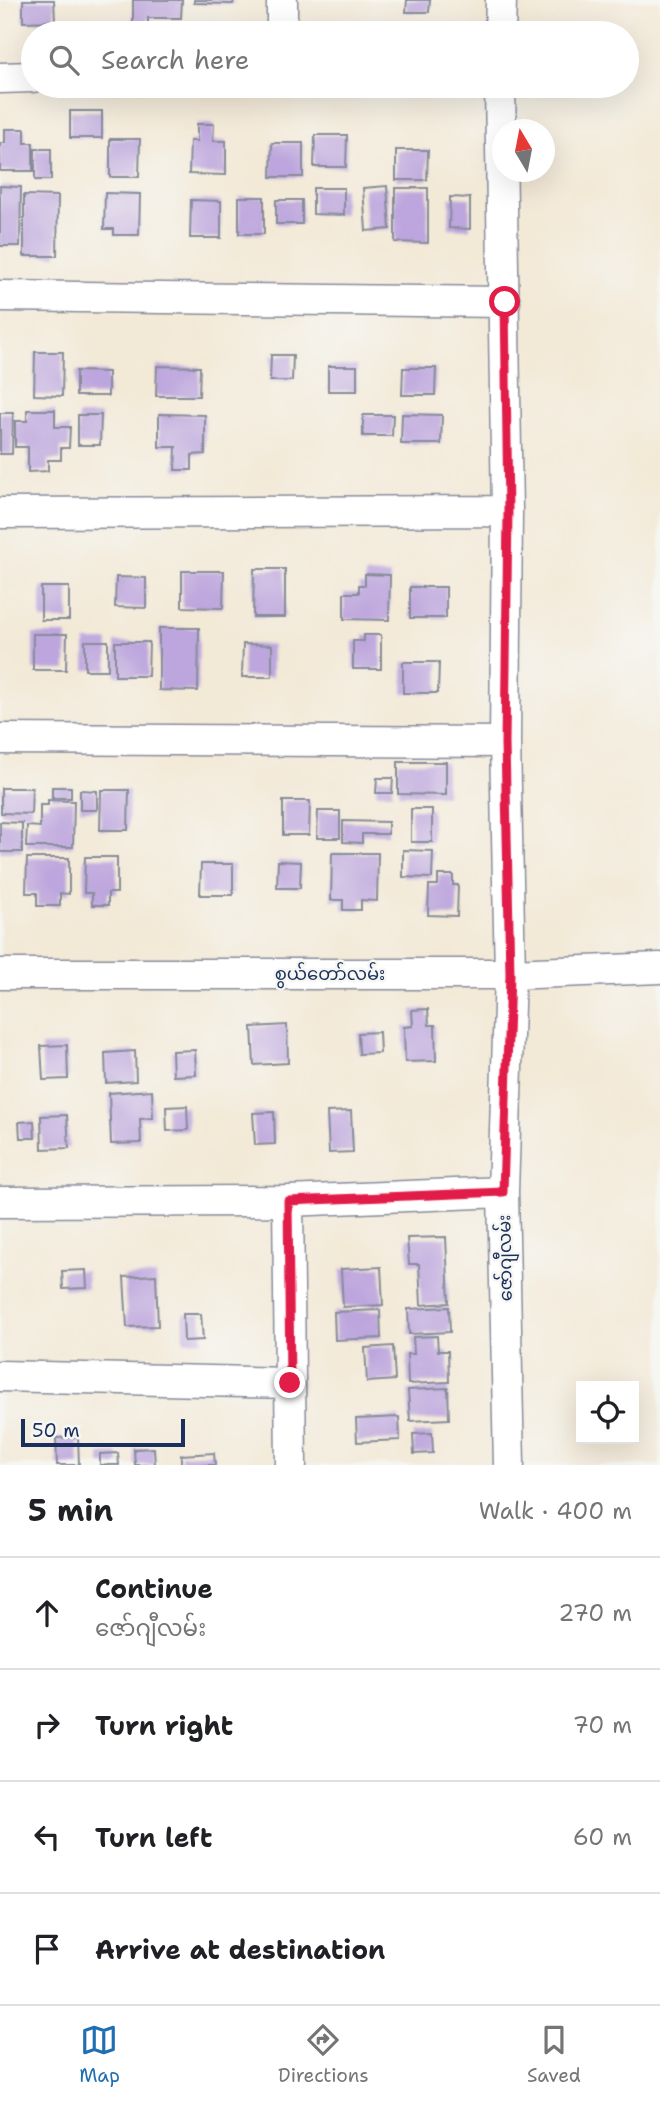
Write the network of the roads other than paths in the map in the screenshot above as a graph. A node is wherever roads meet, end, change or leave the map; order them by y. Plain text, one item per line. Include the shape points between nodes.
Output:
1 (282, 0) edge
2 (501, 0) edge
3 (282, 21) edge
4 (500, 21) edge
5 (21, 77) edge
6 (0, 78) edge
7 (500, 98) edge
8 (0, 296) edge
9 (505, 302) junction
10 (508, 511) junction
11 (0, 513) edge
12 (0, 739) edge
13 (505, 743) junction
14 (660, 968) edge
15 (0, 974) edge
16 (510, 974) junction
17 (503, 1192) junction
18 (288, 1201) junction
19 (0, 1202) edge
20 (0, 1376) edge
21 (290, 1383) junction
22 (292, 1465) edge
23 (509, 1465) edge

1 - 3 street
2 - 4 street
5 - 6 street
7 - 9 street, ဇော်ဂျီလမ်း
8 - 9 street
9 - 10 street, ဇော်ဂျီလမ်း
10 - 11 street
10 - 13 street, ဇော်ဂျီလမ်း
12 - 13 street
13 - 16 street, ဇော်ဂျီလမ်း
14 - 16 street, စွယ်တော်လမ်း
15 - 16 street, စွယ်တော်လမ်း
16 - 17 street, ဇော်ဂျီလမ်း
17 - 18 street
17 - 23 street, ဇော်ဂျီလမ်း
18 - 19 street
18 - 21 street
20 - 21 street
21 - 22 street

